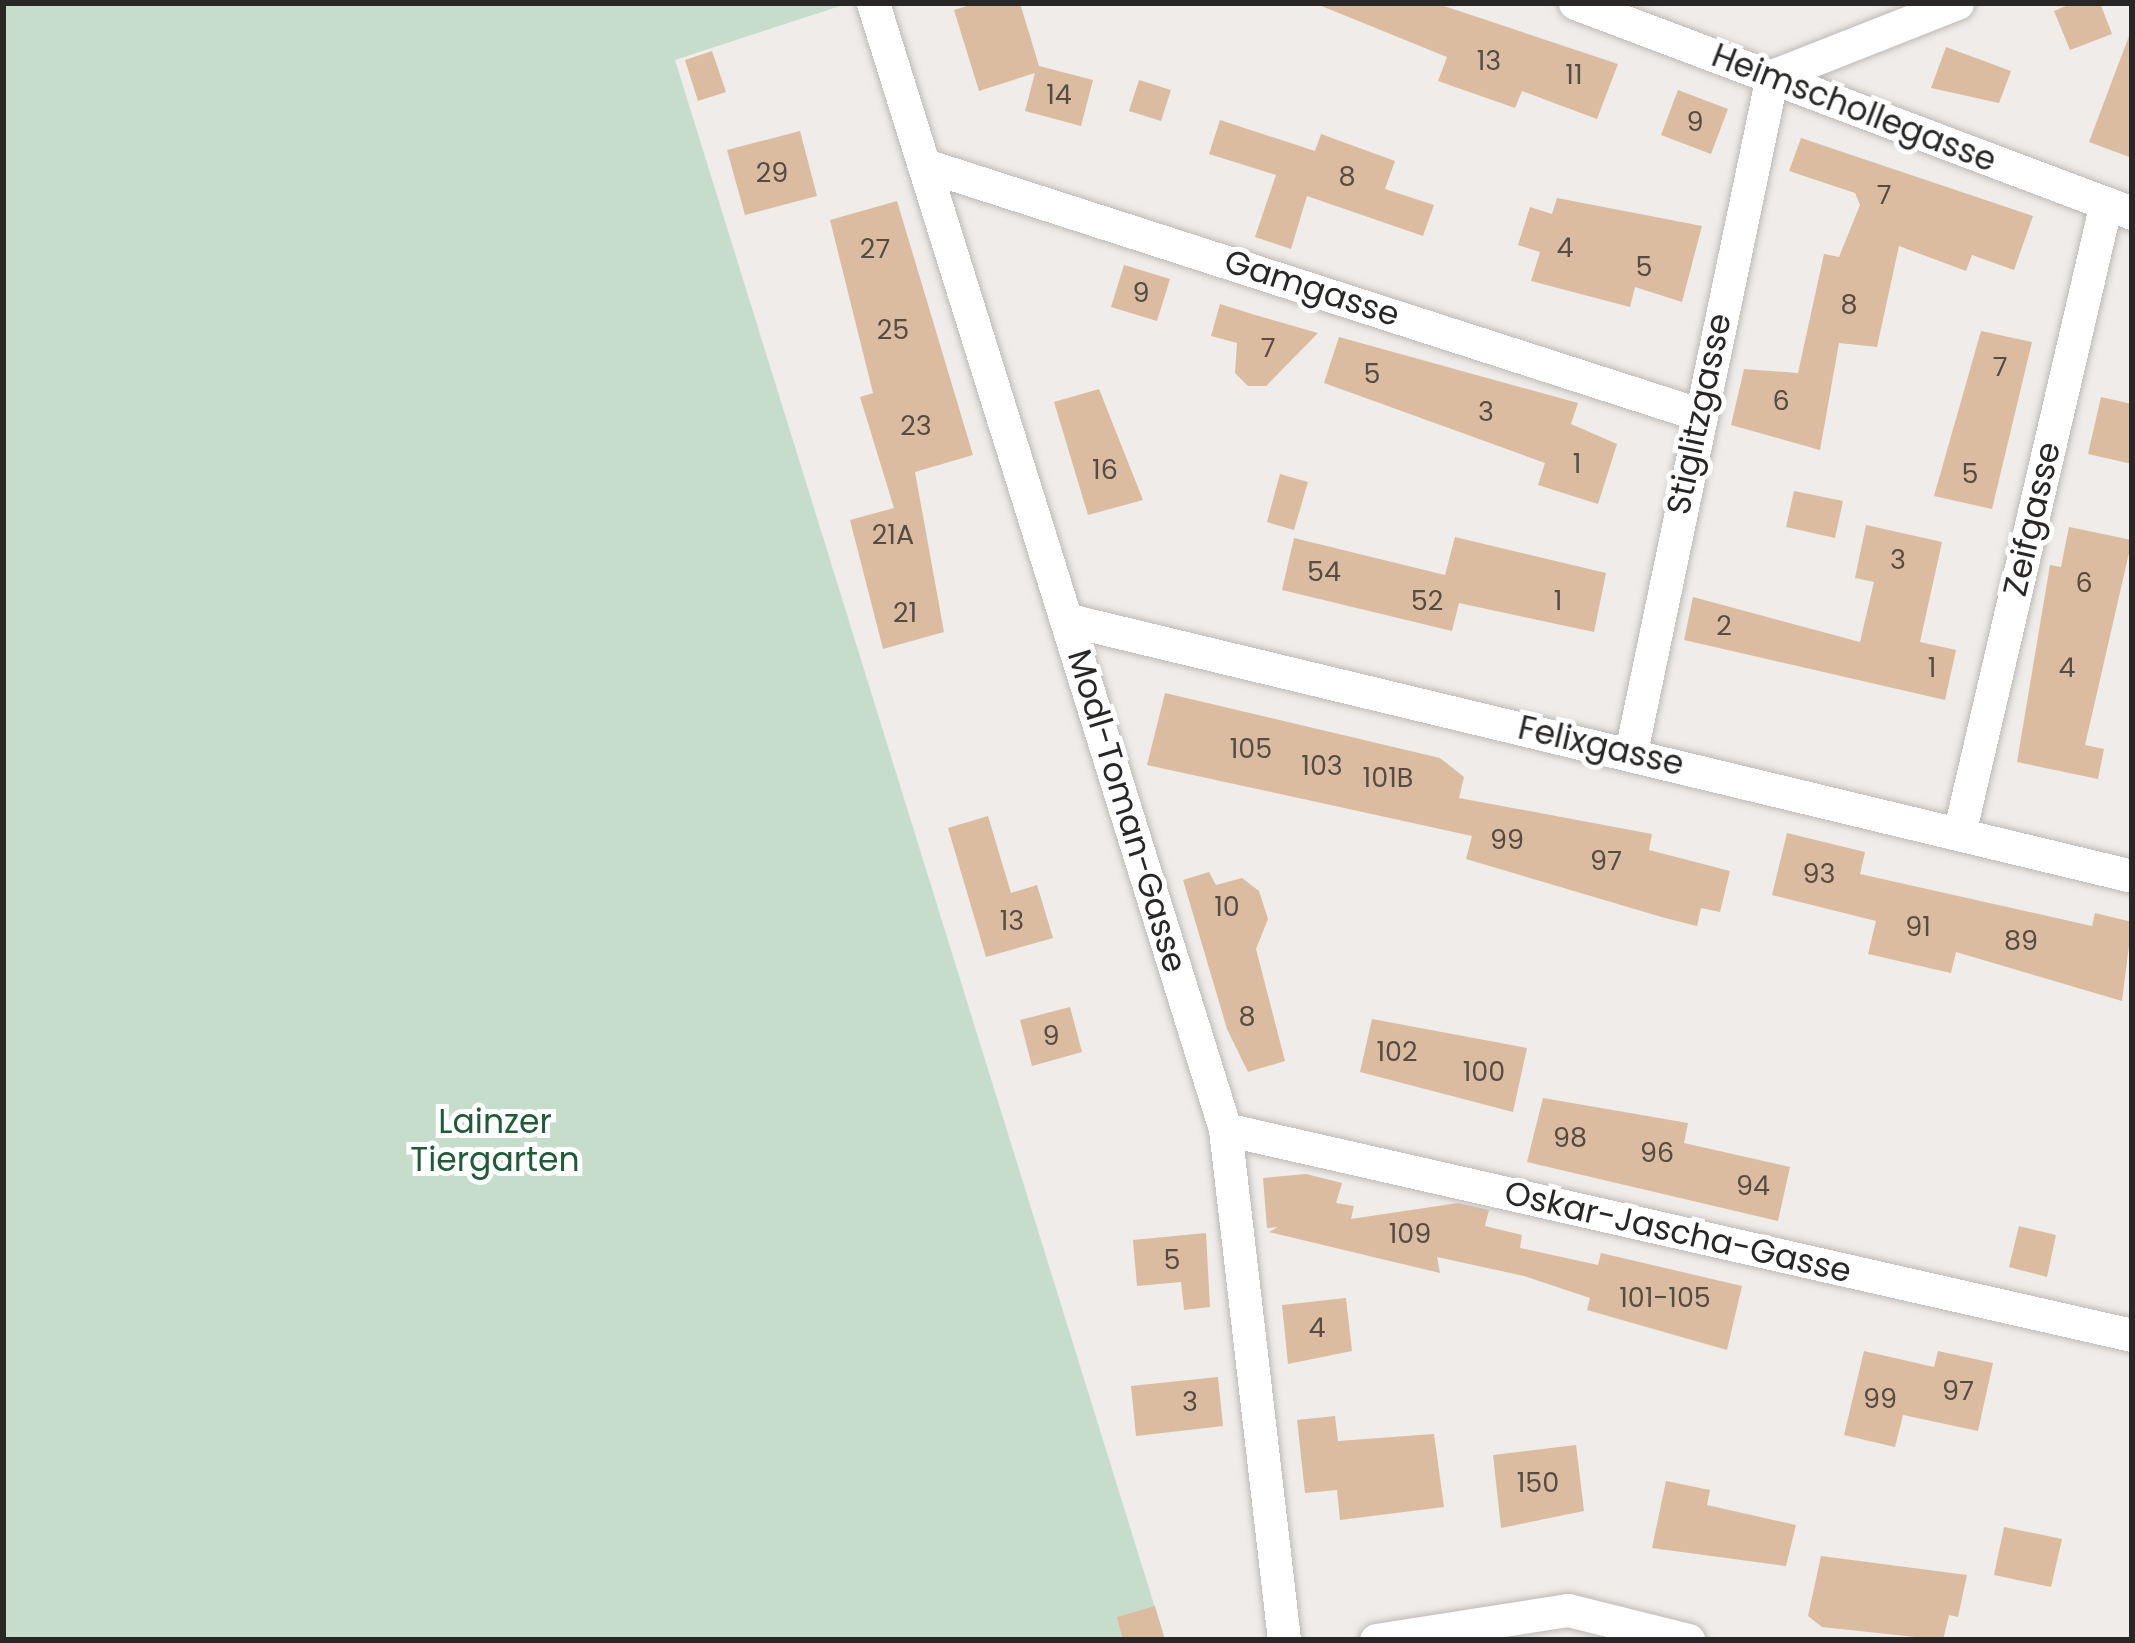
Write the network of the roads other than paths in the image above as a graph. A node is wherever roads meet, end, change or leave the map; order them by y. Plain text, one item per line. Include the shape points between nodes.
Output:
1 (873, 3) edge
2 (1575, 3) edge
3 (1957, 3) edge
4 (1772, 76) junction
5 (925, 164) junction
6 (2119, 208) edge
7 (1698, 414) junction
8 (1069, 620) junction
9 (1631, 752) junction
10 (1958, 834) junction
11 (2132, 876) edge
12 (1225, 1130) junction
13 (2132, 1335) edge
14 (1284, 1640) edge
15 (1376, 1640) edge
16 (1688, 1640) edge

1 - 5 street, Modl-Toman-Gasse
2 - 4 street, Heimschollegasse
3 - 4 street
4 - 6 street, Heimschollegasse
4 - 7 street, Stiglitzgasse
5 - 7 street, Gamgasse
5 - 8 street, Modl-Toman-Gasse
6 - 10 street, Zeifgasse
7 - 9 street, Stiglitzgasse
8 - 9 street, Felixgasse
8 - 12 street, Modl-Toman-Gasse
9 - 10 street, Felixgasse
10 - 11 street, Felixgasse
12 - 13 street, Oskar-Jascha-Gasse
12 - 14 street, Modl-Toman-Gasse
15 - 16 street via 1568,1610

